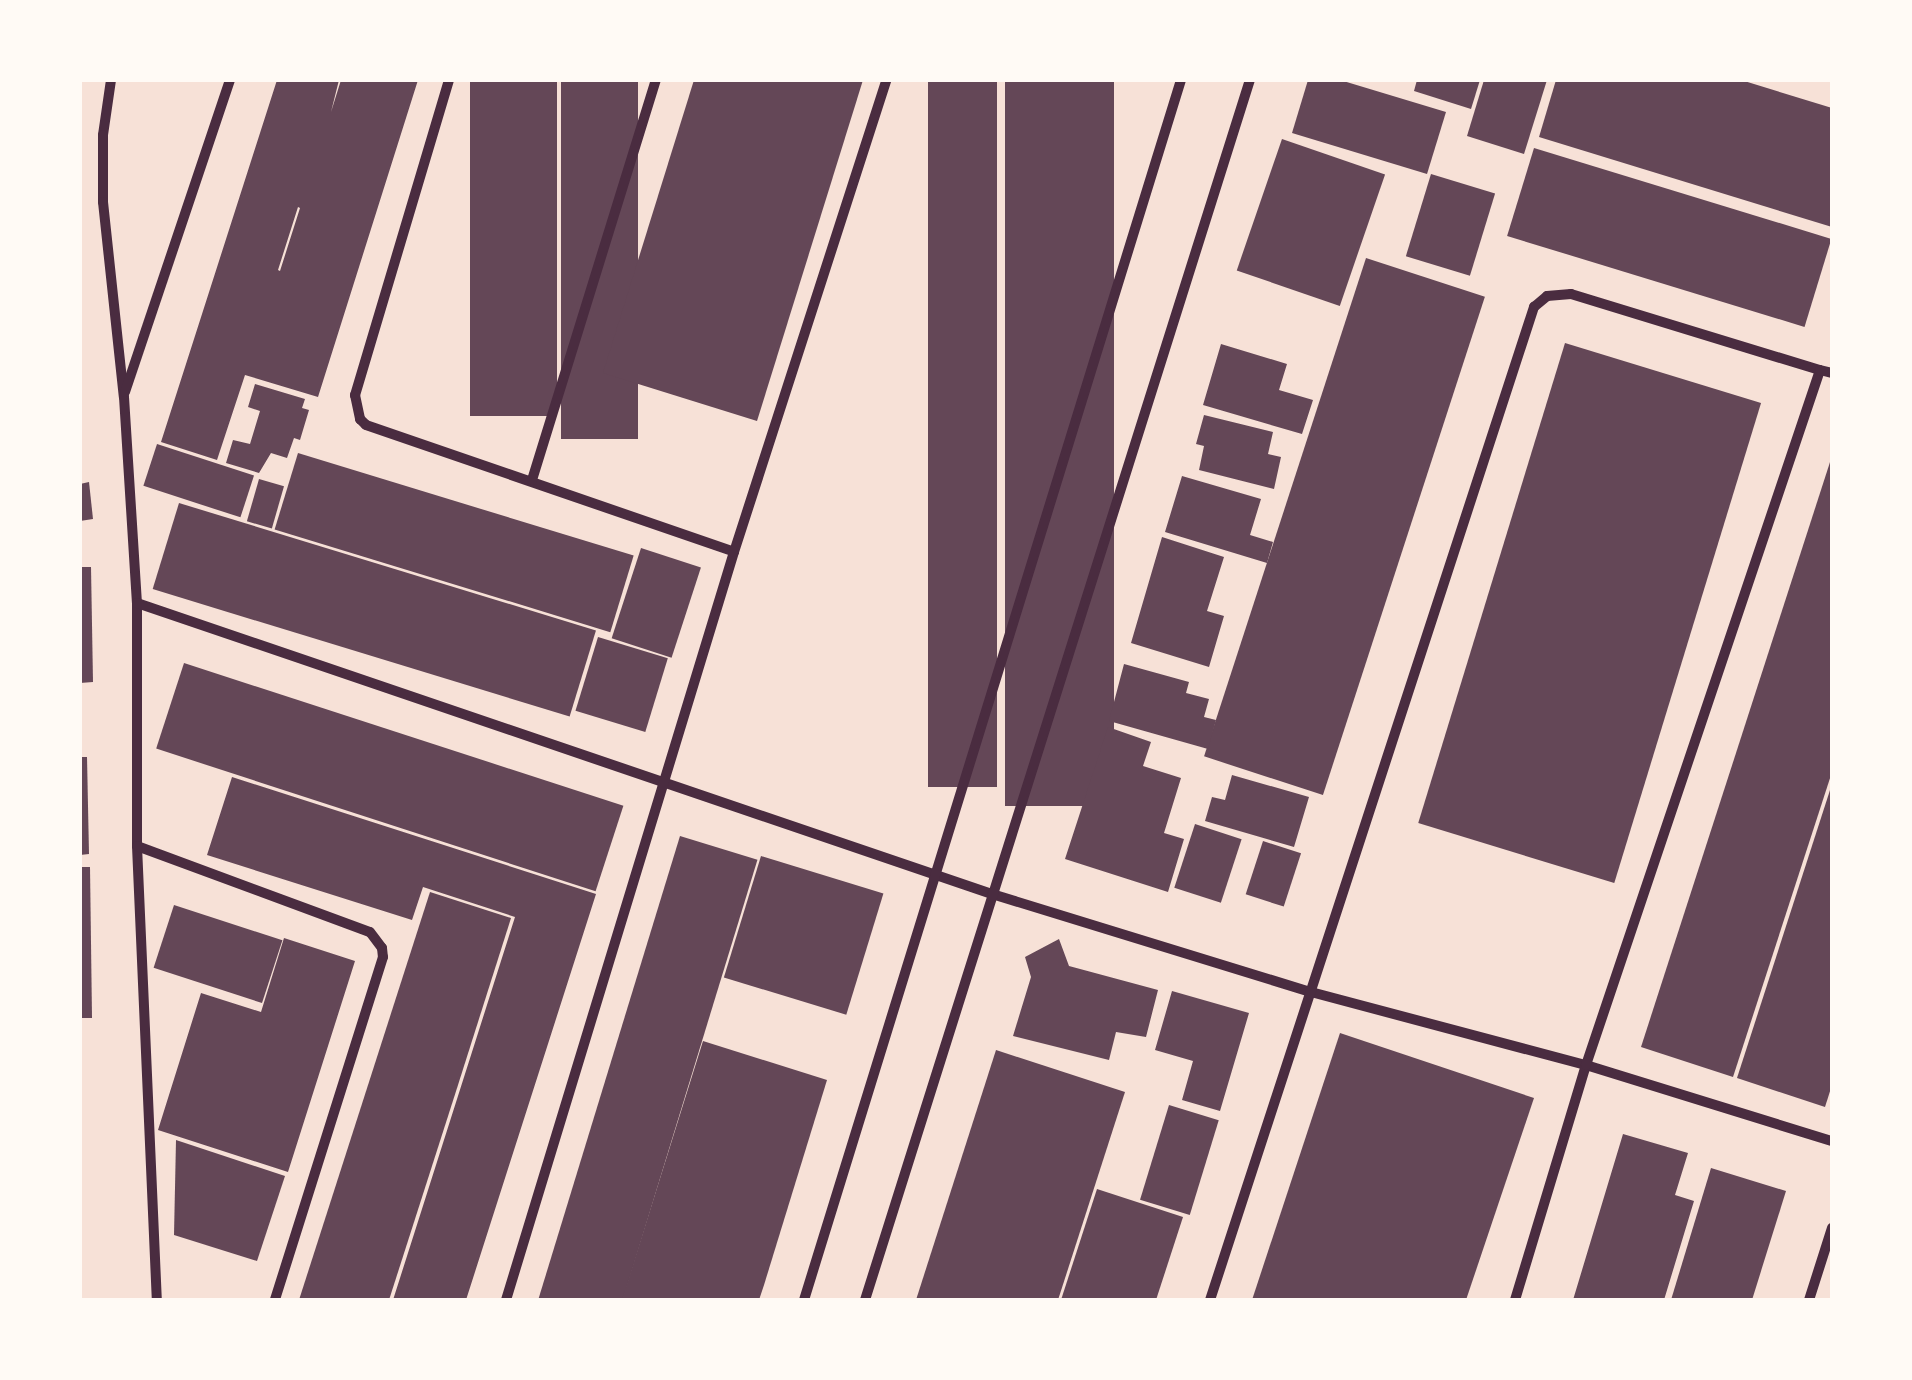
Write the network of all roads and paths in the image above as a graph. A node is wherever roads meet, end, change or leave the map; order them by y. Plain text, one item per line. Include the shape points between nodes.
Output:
1 (111, 80) edge
2 (230, 80) edge
3 (449, 80) edge
4 (656, 80) edge
5 (886, 80) edge
6 (1182, 80) edge
7 (1250, 80) edge
8 (1826, 371) edge
9 (124, 397) junction
10 (532, 480) junction
11 (734, 552) junction
12 (138, 603) junction
13 (662, 784) junction
14 (137, 846) junction
15 (935, 874) junction
16 (992, 894) junction
17 (1311, 992) junction
18 (1586, 1065) junction
19 (1832, 1141) edge
20 (1832, 1228) edge
21 (157, 1300) edge
22 (275, 1300) edge
23 (506, 1300) edge
24 (804, 1300) edge
25 (865, 1300) edge
26 (1210, 1300) edge
27 (1515, 1300) edge
28 (1810, 1300) edge

1 - 9 street via 103,202
2 - 9 street
3 - 10 street via 355,408 366,425
4 - 10 street
5 - 11 street
6 - 15 street
7 - 16 street
8 - 17 street via 1571,294 1547,296 1534,307
8 - 18 street
9 - 12 street
10 - 11 street
11 - 13 street
12 - 13 street
12 - 14 street
13 - 15 street
13 - 23 street
14 - 21 street
14 - 22 street via 370,932 382,948
15 - 16 street
15 - 24 street
16 - 17 street
16 - 25 street
17 - 18 street
17 - 26 street
18 - 19 street
18 - 27 street
20 - 28 street

